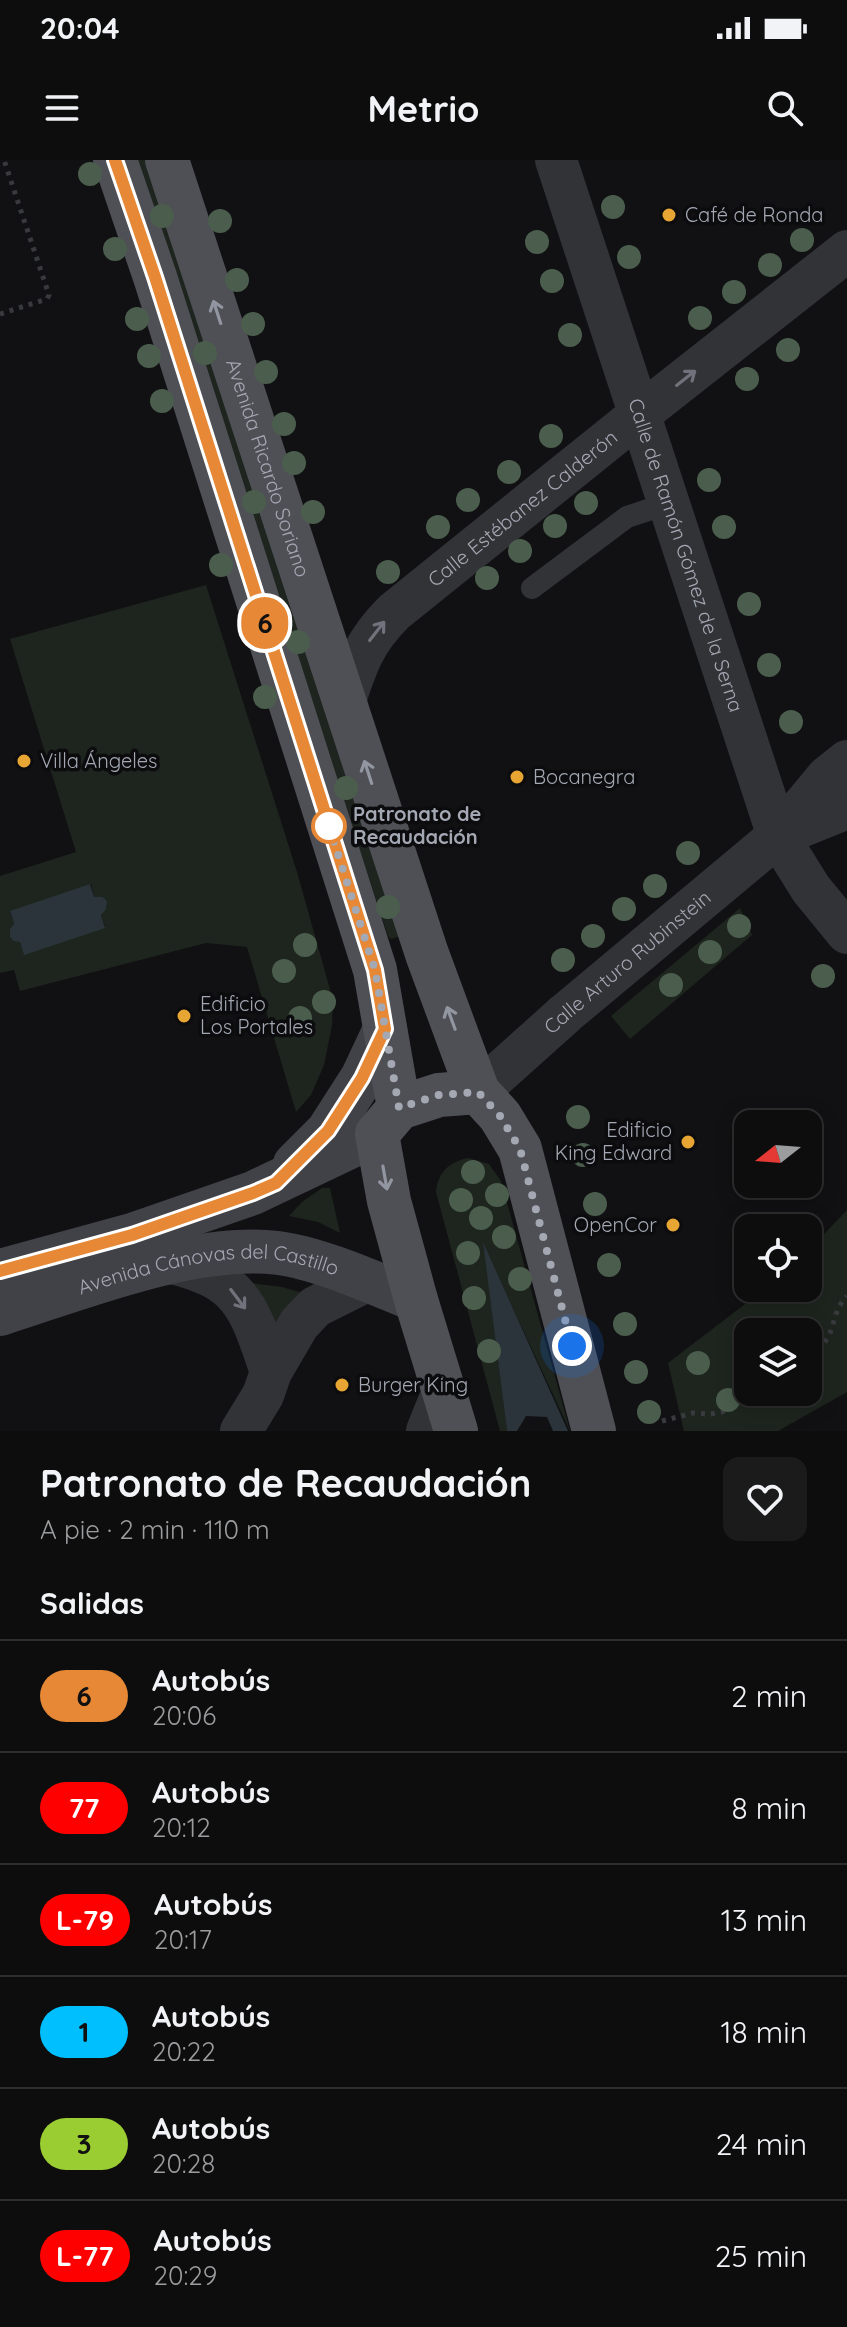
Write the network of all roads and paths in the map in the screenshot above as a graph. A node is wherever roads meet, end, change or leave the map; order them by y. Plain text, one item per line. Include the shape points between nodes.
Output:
1 (4, 160) edge
2 (115, 160) edge
3 (167, 160) edge
4 (556, 160) edge
5 (847, 251) edge
6 (0, 314) edge
7 (640, 414) junction
8 (669, 503) junction
9 (532, 588) dead end
10 (345, 701) junction
11 (847, 761) edge
12 (844, 809) edge
13 (778, 836) junction
14 (847, 933) edge
15 (385, 1029) junction
16 (478, 1092) junction
17 (388, 1121) junction
18 (276, 1183) junction
19 (172, 1263) junction
20 (0, 1271) edge
21 (367, 1281) junction
22 (847, 1296) edge
23 (416, 1300) junction
24 (0, 1314) edge
25 (822, 1346) edge
26 (271, 1372) junction
27 (444, 1389) junction
28 (734, 1402) edge
29 (662, 1421) dead end
30 (241, 1431) edge
31 (427, 1431) edge
32 (456, 1431) edge
33 (594, 1431) edge

1 - 6 path via 49,295
2 - 15 main road via 375,970
10 -> 3 main road, Avenida Ricardo Soriano
4 - 7 street, Calle de Ramón Gómez de la Serna
7 -> 5 street, Calle Estébanez Calderón
7 - 8 street, Calle de Ramón Gómez de la Serna
10 -> 7 street, Calle Estébanez Calderón via 360,655 378,627
8 - 9 lane via 627,517
8 - 13 street, Calle de Ramón Gómez de la Serna
16 -> 10 main road, Avenida Ricardo Soriano
11 - 13 street, Calle Arturo Rubinstein
12 - 13 street, Calle Arturo Rubinstein
13 - 14 street, Calle de Ramón Gómez de la Serna
13 - 16 street, Calle Arturo Rubinstein
15 - 17 main road
15 - 18 main road via 328,1131
16 - 17 main road via 439,1095
16 - 33 main road via 520,1149
17 - 18 main road, Avenida Cánovas del Castillo
17 -> 23 main road via 389,1201
18 - 20 main road, Avenida Cánovas del Castillo via 132,1235
19 - 21 main road, Avenida Cánovas del Castillo via 237,1250 281,1253
19 - 24 main road, Avenida Cánovas del Castillo
19 -> 26 street via 197,1269 234,1291 256,1328
21 - 23 main road, Avenida Cánovas del Castillo
21 - 26 street via 315,1307
22 - 25 path
23 - 27 main road
26 - 30 street
27 - 31 street
27 - 32 main road
28 - 29 path via 726,1411

